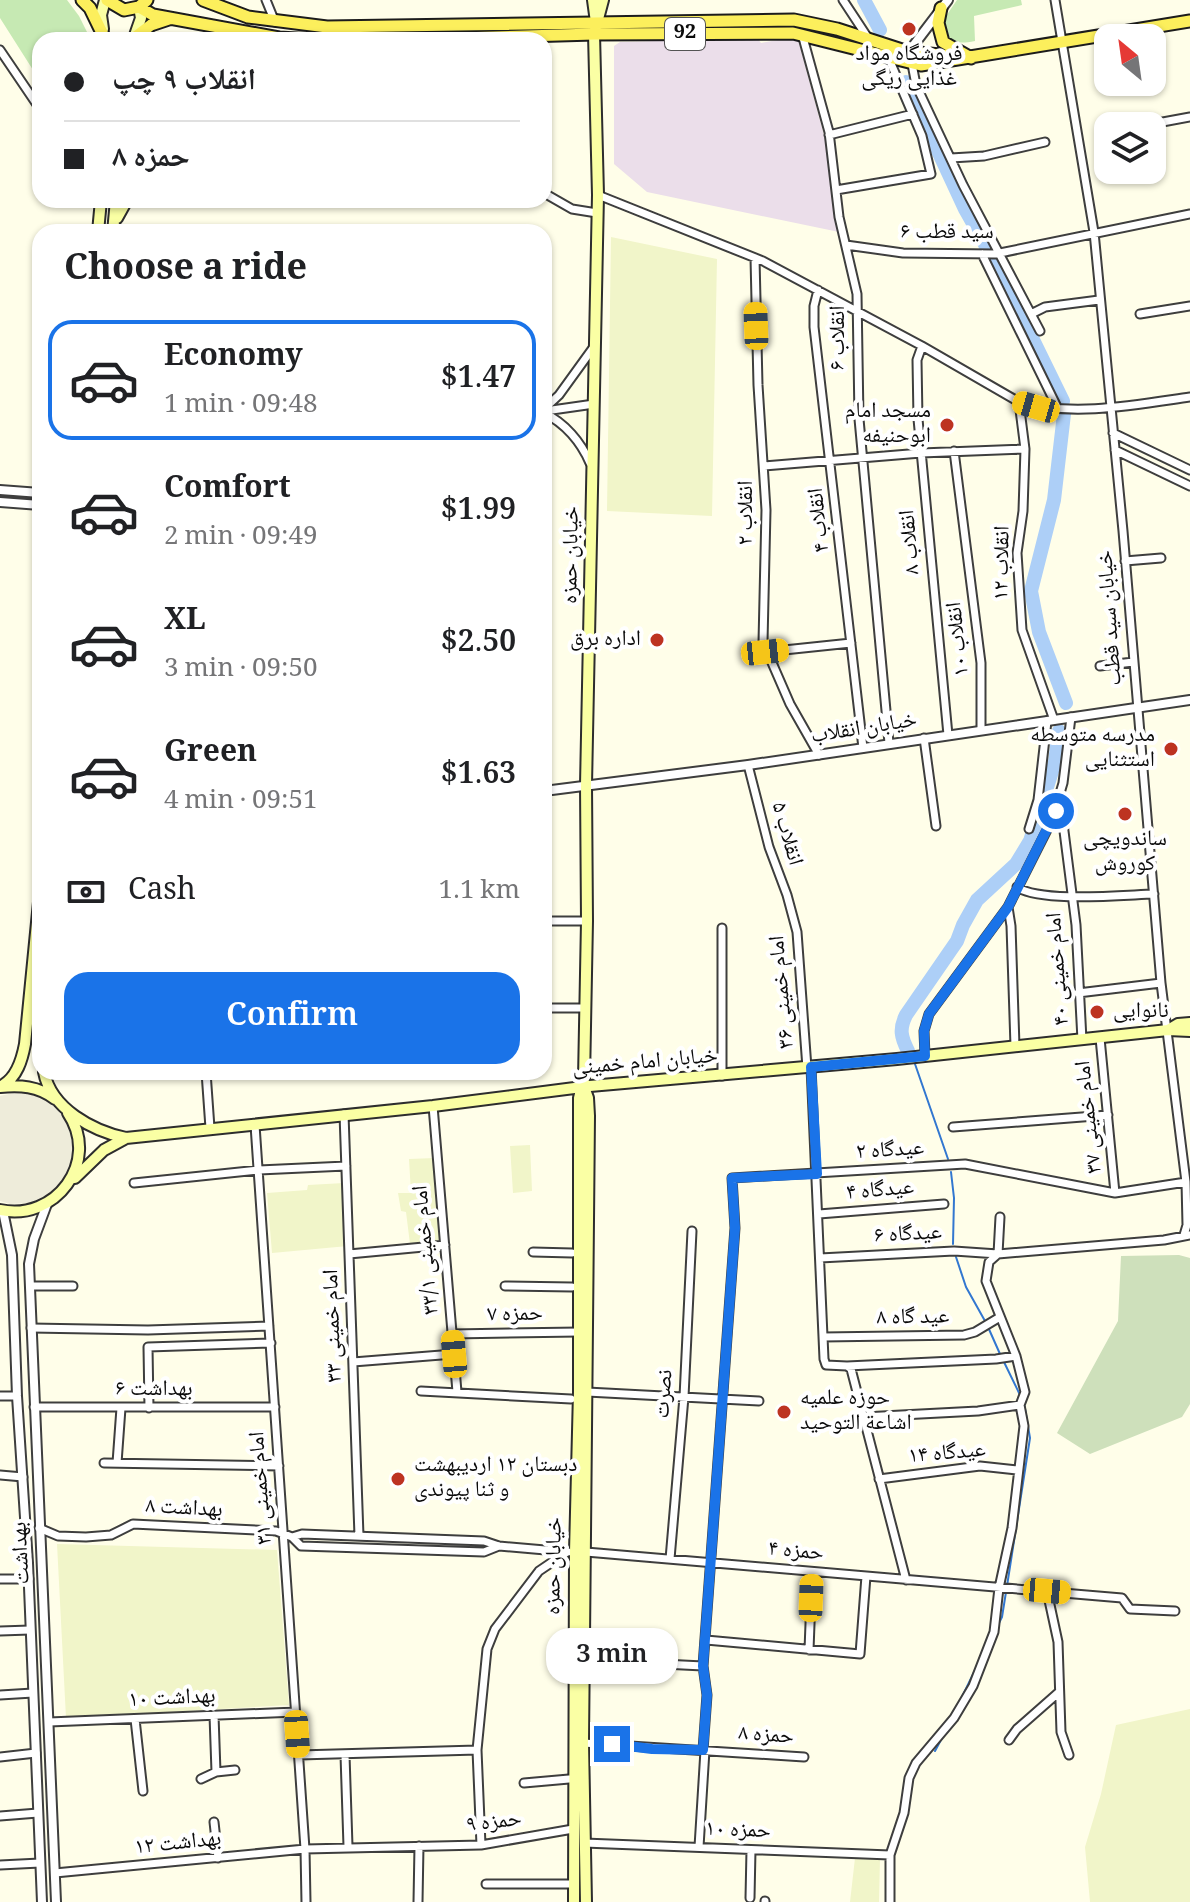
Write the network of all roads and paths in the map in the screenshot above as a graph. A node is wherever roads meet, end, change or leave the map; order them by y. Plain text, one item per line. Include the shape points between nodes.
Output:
1 (82, 0) edge
2 (106, 0) edge
3 (203, 0) edge
4 (266, 0) edge
5 (593, 0) edge
6 (603, 0) edge
7 (843, 0) edge
8 (1055, 0) edge
9 (143, 4) edge
10 (945, 4) edge
11 (223, 9) junction
12 (173, 17) junction
13 (1190, 21) edge
14 (275, 22) junction
15 (218, 26) junction
16 (595, 28) junction
17 (102, 32) edge
18 (104, 32) edge
19 (136, 32) edge
20 (142, 32) edge
21 (248, 32) edge
22 (528, 32) edge
23 (802, 34) junction
24 (869, 40) junction
25 (1062, 43) junction
26 (0, 50) edge
27 (971, 58) junction
28 (889, 59) junction
29 (908, 59) junction
30 (32, 97) edge
31 (913, 114) junction
32 (1190, 117) edge
33 (1166, 121) edge
34 (829, 135) junction
35 (1045, 142) dead end
36 (951, 158) junction
37 (836, 190) junction
38 (598, 195) junction
39 (552, 198) edge
40 (597, 213) junction
41 (1190, 214) edge
42 (1094, 232) junction
43 (846, 245) junction
44 (998, 253) junction
45 (982, 254) junction
46 (755, 258) junction
47 (818, 290) junction
48 (1099, 300) junction
49 (1190, 306) edge
50 (855, 310) junction
51 (1031, 314) junction
52 (1140, 314) dead end
53 (1040, 331) dead end
54 (594, 346) junction
55 (922, 346) junction
56 (1190, 397) edge
57 (552, 402) edge
58 (1019, 402) junction
59 (594, 404) junction
60 (1057, 407) junction
61 (1109, 408) junction
62 (552, 410) edge
63 (552, 417) edge
64 (1113, 433) junction
65 (1025, 449) junction
66 (1115, 450) junction
67 (954, 451) junction
68 (921, 453) junction
69 (862, 457) junction
70 (831, 460) junction
71 (764, 466) junction
72 (593, 470) junction
73 (1190, 470) edge
74 (1190, 486) edge
75 (0, 490) edge
76 (32, 492) edge
77 (0, 502) edge
78 (32, 504) edge
79 (1161, 558) dead end
80 (1125, 561) junction
81 (851, 643) junction
82 (765, 652) junction
83 (1133, 662) junction
84 (1100, 666) dead end
85 (1190, 700) edge
86 (1136, 708) junction
87 (1071, 717) junction
88 (1051, 721) junction
89 (981, 729) junction
90 (948, 735) junction
91 (924, 738) junction
92 (889, 743) junction
93 (863, 748) junction
94 (819, 755) junction
95 (748, 765) junction
96 (586, 785) junction
97 (552, 790) edge
98 (1060, 798) junction
99 (936, 826) dead end
100 (1029, 829) dead end
101 (1017, 887) junction
102 (1154, 894) junction
103 (1072, 896) junction
104 (1008, 907) junction
105 (793, 913) joint
106 (552, 921) edge
107 (587, 921) junction
108 (722, 928) dead end
109 (32, 972) edge
110 (1161, 983) junction
111 (1078, 993) junction
112 (552, 1008) edge
113 (585, 1008) junction
114 (1190, 1023) edge
115 (1168, 1030) junction
116 (1190, 1031) edge
117 (1100, 1038) junction
118 (1082, 1040) junction
119 (1015, 1046) junction
120 (925, 1056) junction
121 (809, 1068) junction
122 (722, 1076) junction
123 (47, 1080) edge
124 (207, 1080) edge
125 (0, 1087) edge
126 (584, 1087) junction
127 (63, 1106) junction
128 (433, 1106) junction
129 (344, 1114) junction
130 (1108, 1115) junction
131 (255, 1125) junction
132 (953, 1127) dead end
133 (210, 1128) junction
134 (126, 1138) junction
135 (346, 1166) junction
136 (1187, 1169) edge
137 (259, 1170) junction
138 (817, 1174) junction
139 (1186, 1182) junction
140 (134, 1183) dead end
141 (65, 1189) junction
142 (1115, 1193) junction
143 (47, 1204) junction
144 (944, 1204) dead end
145 (1, 1211) edge
146 (819, 1214) junction
147 (1000, 1217) dead end
148 (692, 1231) dead end
149 (1187, 1235) edge
150 (445, 1245) junction
151 (533, 1252) dead end
152 (572, 1253) dead end
153 (349, 1254) junction
154 (998, 1254) junction
155 (820, 1258) junction
156 (30, 1286) junction
157 (73, 1286) dead end
158 (505, 1286) dead end
159 (572, 1287) dead end
160 (1000, 1317) junction
161 (14, 1322) junction
162 (31, 1324) junction
163 (269, 1326) junction
164 (579, 1332) junction
165 (452, 1334) junction
166 (823, 1337) junction
167 (271, 1343) junction
168 (454, 1354) junction
169 (1016, 1356) junction
170 (353, 1362) junction
171 (847, 1366) junction
172 (421, 1391) dead end
173 (457, 1392) junction
174 (579, 1394) junction
175 (0, 1396) edge
176 (17, 1396) junction
177 (684, 1397) junction
178 (723, 1398) junction
179 (759, 1401) dead end
180 (1020, 1405) junction
181 (34, 1407) junction
182 (275, 1407) junction
183 (121, 1408) junction
184 (149, 1408) junction
185 (863, 1417) junction
186 (104, 1463) dead end
187 (117, 1463) junction
188 (279, 1466) junction
189 (1017, 1470) junction
190 (0, 1475) edge
191 (23, 1479) junction
192 (879, 1479) junction
193 (37, 1481) junction
194 (39, 1528) junction
195 (288, 1535) junction
196 (359, 1536) junction
197 (499, 1546) junction
198 (576, 1552) junction
199 (670, 1559) junction
200 (712, 1563) junction
201 (812, 1572) junction
202 (866, 1576) junction
203 (0, 1579) edge
204 (29, 1579) junction
205 (906, 1580) junction
206 (1005, 1588) junction
207 (1047, 1591) junction
208 (1175, 1611) dead end
209 (30, 1630) junction
210 (0, 1631) edge
211 (706, 1640) junction
212 (809, 1650) junction
213 (583, 1660) junction
214 (703, 1666) junction
215 (33, 1693) junction
216 (1058, 1693) junction
217 (0, 1695) edge
218 (296, 1712) junction
219 (214, 1715) junction
220 (135, 1719) junction
221 (49, 1722) junction
222 (1009, 1740) dead end
223 (583, 1743) junction
224 (477, 1750) junction
225 (704, 1750) junction
226 (36, 1753) junction
227 (299, 1755) junction
228 (345, 1755) junction
229 (1069, 1755) dead end
230 (0, 1757) edge
231 (804, 1757) dead end
232 (235, 1770) dead end
233 (216, 1772) junction
234 (201, 1779) dead end
235 (569, 1779) dead end
236 (524, 1783) dead end
237 (143, 1791) dead end
238 (38, 1813) junction
239 (0, 1816) edge
240 (214, 1822) dead end
241 (573, 1829) junction
242 (578, 1843) junction
243 (481, 1845) junction
244 (348, 1846) junction
245 (419, 1846) junction
246 (699, 1847) junction
247 (305, 1849) junction
248 (751, 1850) junction
249 (890, 1855) junction
250 (218, 1858) junction
251 (40, 1863) junction
252 (0, 1865) edge
253 (55, 1873) junction
254 (486, 1884) dead end
255 (573, 1884) junction
256 (750, 1898) dead end
257 (42, 1902) edge
258 (56, 1902) edge
259 (306, 1902) edge
260 (418, 1902) edge
261 (574, 1902) edge
262 (586, 1902) edge
263 (890, 1902) edge

1 - 17 main road
2 - 9 main road via 124,10
2 - 18 main road
3 - 11 main road, 92
4 - 14 street
5 - 16 main road, خیابان حمزه
6 - 16 main road, خیابان حمزه
7 - 24 street
8 - 25 street, خیابان سید قطب
9 - 12 main road via 153,15
9 - 19 main road
10 - 27 main road via 938,23 943,42
10 - 29 street
11 - 14 main road, 92
11 - 15 main road via 212,15
12 - 15 main road
12 - 20 main road
13 - 25 main road, 92
14 - 16 main road, 92 via 327,27
15 - 21 main road
16 - 22 main road, 92
16 - 23 main road, 92
16 - 24 main road, 92 via 794,20
16 - 38 main road, خیابان حمزه
23 - 28 main road, 92
23 - 34 street, انقلاب ۶
24 - 29 main road, 92
25 - 27 main road, 92
25 - 42 street, خیابان سید قطب
26 - 30 street
27 - 29 main road, 92 via 921,65
28 - 29 main road, 92
28 - 31 street
29 - 36 street
31 - 34 street
31 - 37 street via 931,174
32 - 33 street
34 - 37 street, انقلاب ۶
35 - 36 street
36 - 44 street
37 - 43 street, انقلاب ۶
38 - 40 main road, خیابان حمزه
38 - 46 street
39 - 40 street via 572,209
40 - 54 main road, خیابان حمزه
41 - 42 street, سید قطب ۶
42 - 44 street, سید قطب ۶
42 - 48 street, خیابان سید قطب
43 - 45 street, سید قطب ۶ via 903,253
43 - 50 street, انقلاب ۶ via 857,294
44 - 45 street, سید قطب ۶
44 - 51 street
45 - 60 street
46 - 47 street
46 - 71 street, انقلاب ۲
47 - 50 street
47 - 70 street, انقلاب ۴ via 814,327
48 - 51 street via 1045,307
48 - 61 street, خیابان سید قطب
49 - 52 street
50 - 55 street
50 - 69 street, انقلاب ۶
51 - 53 street
54 - 57 street
54 - 59 main road, خیابان حمزه
55 - 58 street
55 - 68 street, انقلاب ۸ via 917,360
56 - 61 street
58 - 60 street
58 - 65 street, انقلاب ۱۲
59 - 62 street
59 - 72 main road, خیابان حمزه
60 - 61 street
61 - 64 street, خیابان سید قطب
63 - 72 street via 572,435
64 - 66 street, خیابان سید قطب
64 - 73 street
65 - 67 street
65 - 88 street, انقلاب ۱۲ via 1017,553 1022,630
66 - 74 street
66 - 80 street, خیابان سید قطب
67 - 68 street
67 - 89 street, انقلاب ۱۰ via 981,663
68 - 69 street
68 - 90 street, انقلاب ۸
69 - 70 street
69 - 92 street, انقلاب ۶
70 - 71 street
70 - 81 street, انقلاب ۴
71 - 82 street, انقلاب ۲
72 - 96 main road, خیابان حمزه
75 - 76 street
77 - 78 street
79 - 80 street
80 - 83 street, خیابان سید قطب
81 - 82 street
81 - 93 street, انقلاب ۴
82 - 94 street, انقلاب ۲
83 - 84 street
83 - 86 street, خیابان سید قطب
85 - 86 street, خیابان انقلاب
86 - 87 street, خیابان انقلاب
86 - 102 street, خیابان سید قطب
87 - 88 street, خیابان انقلاب
87 - 98 street
88 - 89 street, خیابان انقلاب
88 - 100 street
89 - 90 street, خیابان انقلاب
90 - 91 street, خیابان انقلاب
91 - 92 street, خیابان انقلاب
91 - 99 street
92 - 93 street, خیابان انقلاب
93 - 94 street, خیابان انقلاب
94 - 95 street, خیابان انقلاب
95 - 96 street, خیابان انقلاب
95 - 105 street, انقلاب ۵
96 - 97 street, خیابان انقلاب
96 - 107 main road, خیابان حمزه
98 - 101 street
98 - 103 street, امام خمینی ۴۰
101 - 103 street
101 - 104 street
102 - 103 street
102 - 110 street, خیابان سید قطب
103 - 111 street, امام خمینی ۴۰
104 - 119 street
104 - 120 street via 929,1014
105 - 121 street, امام خمینی ۳۶
106 - 107 street
107 - 113 main road, خیابان حمزه
108 - 122 street
109 - 125 main road via 24,1052 14,1076
110 - 111 street
110 - 115 street, خیابان سید قطب
111 - 118 street, امام خمینی ۴۰
112 - 113 street
113 - 126 main road, خیابان حمزه
114 - 115 main road, خیابان امام خمینی
115 - 116 main road, خیابان امام خمینی
115 - 117 main road, خیابان امام خمینی
115 - 136 street, خیابان سید قطب
117 - 118 main road, خیابان امام خمینی
117 - 130 street, امام خمینی ۳۷
118 - 119 main road, خیابان امام خمینی
119 - 120 main road, خیابان امام خمینی
120 - 121 main road, خیابان امام خمینی
121 - 122 main road, خیابان امام خمینی
121 - 138 street, امام خمینی ۳۶
122 - 126 main road, خیابان امام خمینی
123 - 127 main road
124 - 133 street
125 - 127 main road via 34,1088
126 - 128 main road, خیابان امام خمینی
126 - 164 main road, خیابان حمزه via 579,1098
126 - 174 main road, خیابان حمزه via 589,1116
127 - 134 main road via 98,1129
127 - 141 main road via 79,1144 74,1174
128 - 129 main road, خیابان امام خمینی
128 - 150 street, امام خمینی ۳۳/۱
129 - 131 main road, خیابان امام خمینی
129 - 135 street, امام خمینی ۳۳
130 - 132 street
130 - 142 street, امام خمینی ۳۷
131 - 133 main road, خیابان امام خمینی
131 - 137 street, امام خمینی ۳۱
133 - 134 main road, خیابان امام خمینی
134 - 141 main road via 94,1158
135 - 137 street
135 - 153 street, امام خمینی ۳۳
136 - 139 street, خیابان سید قطب
137 - 140 street
137 - 163 street, امام خمینی ۳۱
138 - 142 street, عیدگاه ۲ via 965,1164
138 - 146 street, امام خمینی ۳۶
138 - 178 street, عیدگاه ۲ via 732,1178 735,1228
139 - 142 street, عیدگاه ۲
139 - 149 street, خیابان سید قطب
141 - 143 main road
143 - 145 main road via 18,1213
143 - 156 street, بهداشت via 31,1252
144 - 146 street, عیدگاه ۴
145 - 161 street, بهداشت via 12,1255
146 - 155 street, امام خمینی ۳۶
147 - 154 street
148 - 177 street, نصرت
149 - 154 street, عیدگاه ۶
150 - 153 street
150 - 165 street, امام خمینی ۳۳/۱
151 - 152 street
153 - 170 street, امام خمینی ۳۳
154 - 155 street, عیدگاه ۶
154 - 160 street via 989,1262 986,1281
155 - 166 street, امام خمینی ۳۶
156 - 157 street
156 - 162 street, بهداشت
158 - 159 street
160 - 166 street, عید گاه ۸ via 964,1335
160 - 169 street
161 - 162 street
161 - 176 street, بهداشت
162 - 163 street via 148,1330
162 - 181 street, بهداشت
163 - 167 street, امام خمینی ۳۱
164 - 165 street, حمزه ۷
164 - 174 main road, خیابان حمزه
165 - 168 street, امام خمینی ۳۳/۱
166 - 171 street via 826,1365
167 - 182 street, امام خمینی ۳۱
167 - 184 street via 148,1347
168 - 170 street
168 - 173 street, امام خمینی ۳۳/۱
169 - 171 street
169 - 180 street via 1025,1392
170 - 196 street, امام خمینی ۳۳
171 - 185 street
172 - 173 street
173 - 174 street
174 - 177 street
174 - 198 main road, خیابان حمزه
175 - 176 street
176 - 191 street, بهداشت
177 - 178 street
177 - 199 street, نصرت
178 - 179 street
178 - 200 street
180 - 185 street
180 - 189 street via 1024,1426
181 - 183 street, بهداشت ۶
181 - 193 street, بهداشت
182 - 184 street, بهداشت ۶
182 - 188 street, امام خمینی ۳۱
183 - 184 street, بهداشت ۶
183 - 187 street
185 - 192 street
186 - 187 street
187 - 188 street
188 - 195 street, امام خمینی ۳۱
189 - 192 street, عیدگاه ۱۴ via 980,1466
189 - 206 street
190 - 191 street
191 - 193 street
191 - 204 street, بهداشت
192 - 205 street
193 - 194 street, بهداشت
194 - 195 street, بهداشت ۸ via 58,1536 86,1537 111,1535 133,1524
194 - 221 street, بهداشت
195 - 196 street
195 - 197 street via 301,1546 484,1552
195 - 218 street, امام خمینی ۳۱
196 - 197 street
197 - 198 street, حمزه ۴
198 - 199 street, حمزه ۴
198 - 213 main road, خیابان حمزه
198 - 224 street via 539,1571 495,1629 487,1649
198 - 241 main road, خیابان حمزه
199 - 200 street, حمزه ۴
200 - 201 street, حمزه ۴
200 - 211 street
201 - 202 street, حمزه ۴
201 - 212 street
202 - 205 street, حمزه ۴
202 - 212 street via 860,1654
203 - 204 street
204 - 209 street, بهداشت
205 - 206 street, حمزه ۴
206 - 207 street, حمزه ۴
206 - 249 street via 993,1639 973,1686 909,1778
207 - 208 street, حمزه ۴ via 1122,1598 1130,1609
207 - 216 street via 1058,1642
209 - 210 street
209 - 215 street, بهداشت
211 - 212 street
211 - 214 street
213 - 214 street
213 - 223 main road, خیابان حمزه
214 - 225 street
215 - 217 street
215 - 226 street, بهداشت
216 - 222 street
216 - 229 street
218 - 219 street, بهداشت ۱۰
218 - 227 street, امام خمینی ۳۱
219 - 220 street, بهداشت ۱۰
219 - 233 street
220 - 221 street, بهداشت ۱۰
220 - 237 street
221 - 253 street, بهداشت
223 - 225 street, حمزه ۸
223 - 242 main road, خیابان حمزه
224 - 228 street
224 - 243 street
225 - 231 street, حمزه ۸
225 - 246 street
226 - 230 street
226 - 238 street, بهداشت
227 - 228 street
227 - 247 street, امام خمینی ۳۱
228 - 244 street
232 - 233 street
233 - 234 street
235 - 236 street
238 - 239 street
238 - 251 street, بهداشت
240 - 250 street
241 - 242 main road, خیابان حمزه
241 - 243 street, حمزه ۹
242 - 246 street, حمزه ۱۰
242 - 255 main road, خیابان حمزه
242 - 262 main road, خیابان حمزه
243 - 245 street, حمزه ۹
244 - 245 street, حمزه ۹
244 - 247 street, بهداشت ۱۲
245 - 260 street
246 - 248 street, حمزه ۱۰
247 - 250 street, بهداشت ۱۲
247 - 259 street, امام خمینی ۳۱
248 - 249 street, حمزه ۱۰
248 - 256 street
249 - 263 street
250 - 253 street, بهداشت ۱۲
251 - 252 street
251 - 257 street, بهداشت
253 - 258 street, بهداشت
254 - 255 street
255 - 261 main road, خیابان حمزه

